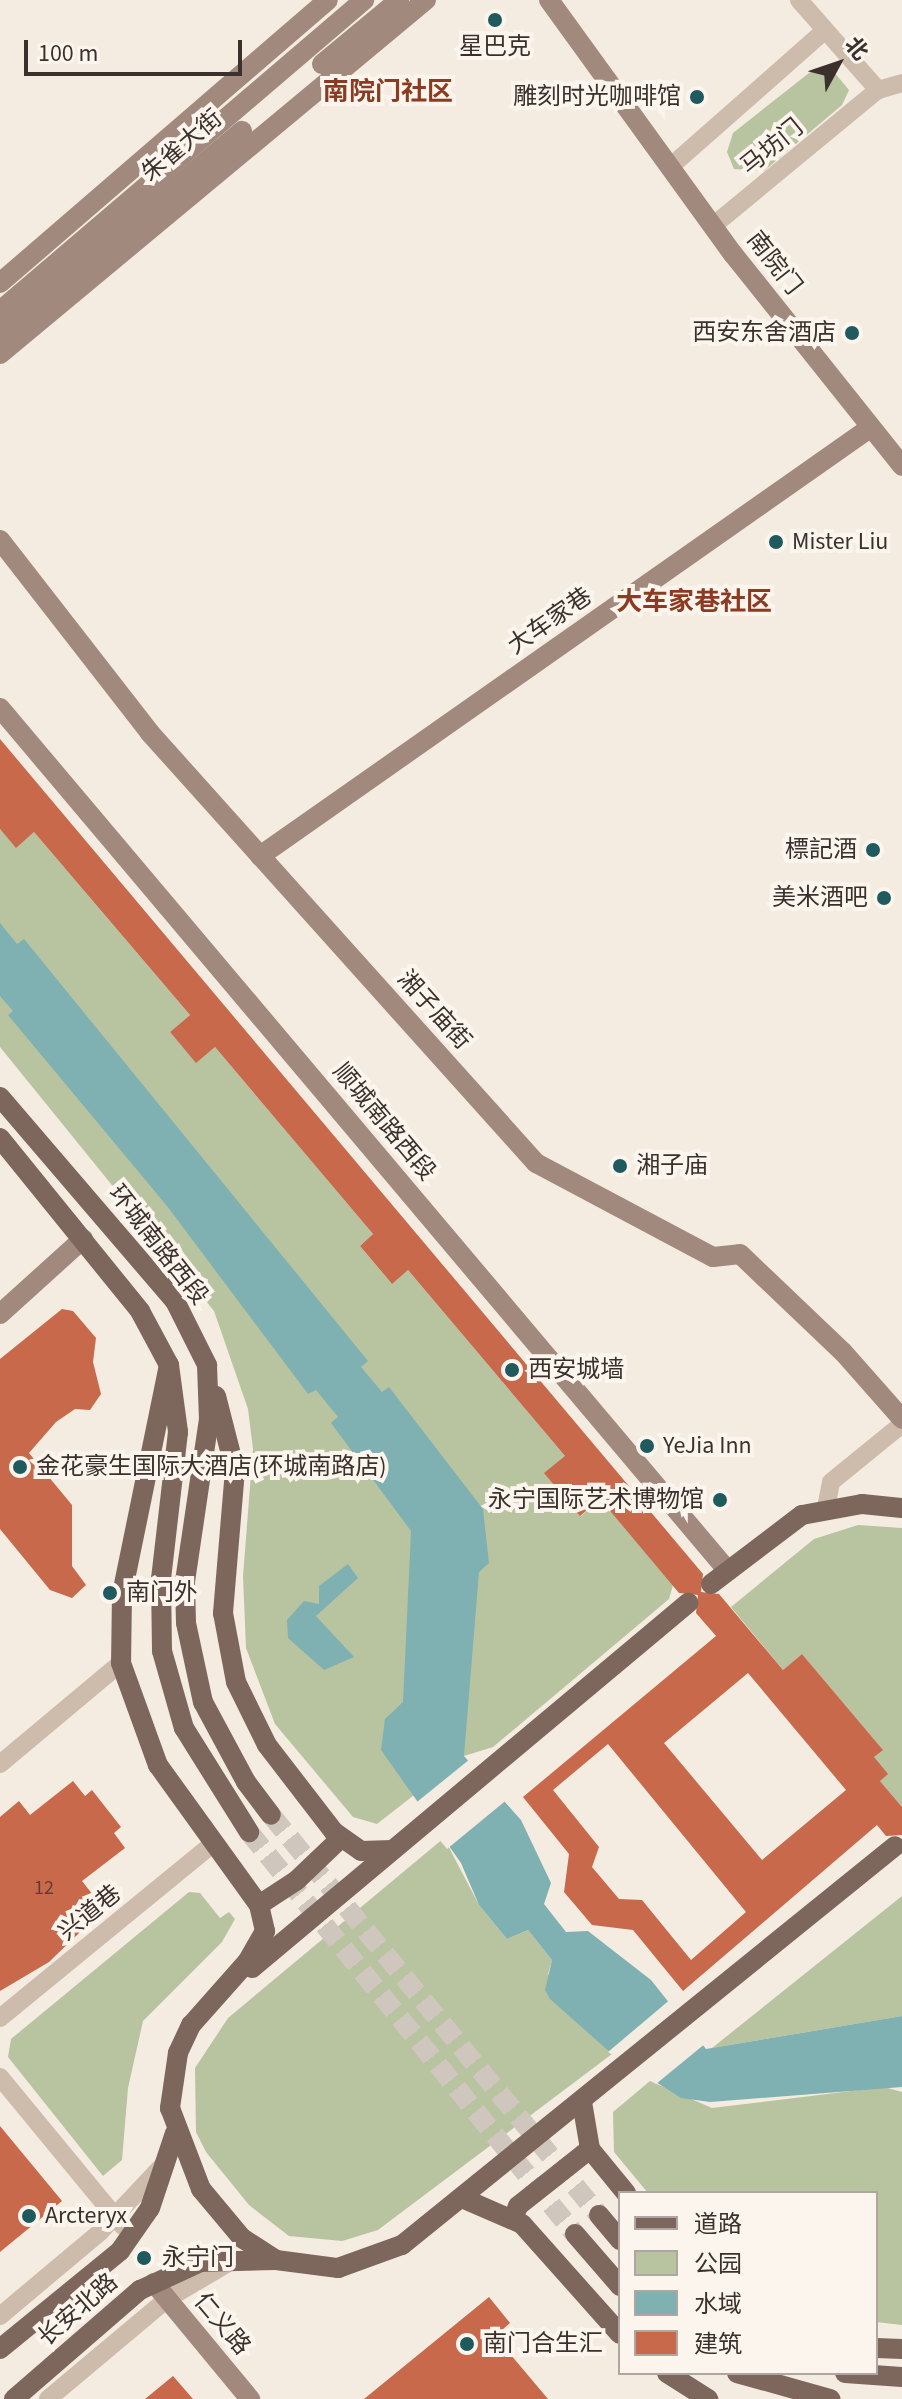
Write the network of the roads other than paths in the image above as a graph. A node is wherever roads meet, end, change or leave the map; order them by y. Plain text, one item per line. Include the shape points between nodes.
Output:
1 (328, 0) edge
2 (364, 0) edge
3 (399, 0) edge
4 (426, 0) edge
5 (549, 0) edge
6 (799, 0) edge
7 (823, 32) junction
8 (902, 83) edge
9 (878, 90) junction
10 (670, 167) junction
11 (714, 225) junction
12 (0, 283) edge
13 (0, 311) edge
14 (0, 334) edge
15 (0, 354) edge
16 (870, 428) junction
17 (902, 466) edge
18 (0, 540) edge
19 (0, 708) edge
20 (260, 856) junction
21 (0, 1097) edge
22 (0, 1138) edge
23 (83, 1239) junction
24 (0, 1314) edge
25 (169, 1365) junction
26 (207, 1365) junction
27 (902, 1422) edge
28 (826, 1508) junction
29 (902, 1508) edge
30 (728, 1571) junction
31 (711, 1584) dead end
32 (688, 1603) dead end
33 (121, 1663) junction
34 (0, 1764) edge
35 (271, 1815) tunnel mouth
36 (249, 1832) tunnel mouth
37 (341, 1838) junction
38 (211, 1845) junction
39 (895, 1846) dead end
40 (396, 1849) junction
41 (259, 1905) junction
42 (218, 1996) junction
43 (0, 2018) edge
44 (0, 2077) edge
45 (582, 2102) junction
46 (175, 2133) junction
47 (590, 2149) junction
48 (168, 2157) junction
49 (624, 2191) edge
50 (462, 2198) junction
51 (599, 2215) tunnel mouth
52 (116, 2217) junction
53 (513, 2218) junction
54 (575, 2234) tunnel mouth
55 (132, 2236) junction
56 (618, 2238) edge
57 (276, 2260) junction
58 (618, 2284) edge
59 (160, 2291) junction
60 (0, 2316) edge
61 (618, 2332) edge
62 (878, 2348) edge
63 (0, 2349) edge
64 (902, 2349) edge
65 (670, 2375) edge
66 (744, 2375) edge
67 (874, 2375) edge
68 (902, 2377) edge
69 (14, 2399) edge
70 (48, 2399) edge
71 (250, 2399) edge
72 (708, 2399) edge
73 (830, 2399) edge

1 - 12 street
2 - 13 street, 朱雀大街
3 - 14 street, 朱雀大街
4 - 15 street via 324,78
5 - 10 street, 南院门
6 - 7 street
7 - 9 street
7 - 10 street
8 - 9 street, 马坊门
9 - 11 street, 马坊门
10 - 11 street, 南院门
11 - 16 street, 南院门
16 - 17 street, 南院门
16 - 20 street, 大车家巷
18 - 20 street, 湘子庙街 via 150,733
19 - 30 street, 顺城南路西段
20 - 27 street, 湘子庙街 via 536,1163 713,1257 740,1254 843,1352
21 - 26 main road, 环城南路西段 via 175,1301
22 - 23 main road
23 - 24 street
23 - 25 main road via 140,1311
25 - 33 main road via 122,1594
25 - 36 main road via 178,1432 161,1579 162,1651 184,1728
26 - 35 main road, 环城南路西段 via 209,1419 185,1582 186,1623 203,1702 223,1745
26 - 37 main road via 235,1470 223,1613 236,1682 267,1745
27 - 28 street via 831,1482
28 - 29 main road
28 - 30 main road via 774,1532
30 - 31 main road
32 - 40 main road
33 - 34 street
33 - 38 main road via 158,1765
37 - 40 main road via 374,1855
37 - 41 main road via 297,1880
38 - 41 main road
38 - 43 street, 兴道巷
39 - 45 main road, 长安北路
40 - 42 main road
41 - 42 main road via 265,1931 260,1945
42 - 46 main road via 191,2025 178,2053 170,2108
44 - 52 street
45 - 47 main road
45 - 50 main road, 长安北路
46 - 48 main road, 长安北路
46 - 57 main road via 187,2164 221,2214
47 - 49 main road
47 - 53 main road via 518,2206
48 - 52 street
48 - 55 main road, 长安北路 via 150,2208
50 - 53 main road
50 - 57 main road, 长安北路 via 369,2261 338,2268
51 - 56 main road
52 - 55 street
52 - 60 street
53 - 61 main road
54 - 58 main road
55 - 63 main road, 长安北路
57 - 59 main road, 长安北路 via 201,2262
59 - 69 main road, 长安北路
59 - 70 street
59 - 71 street, 仁义路
62 - 64 main road
65 - 72 main road
66 - 73 main road
67 - 68 main road

